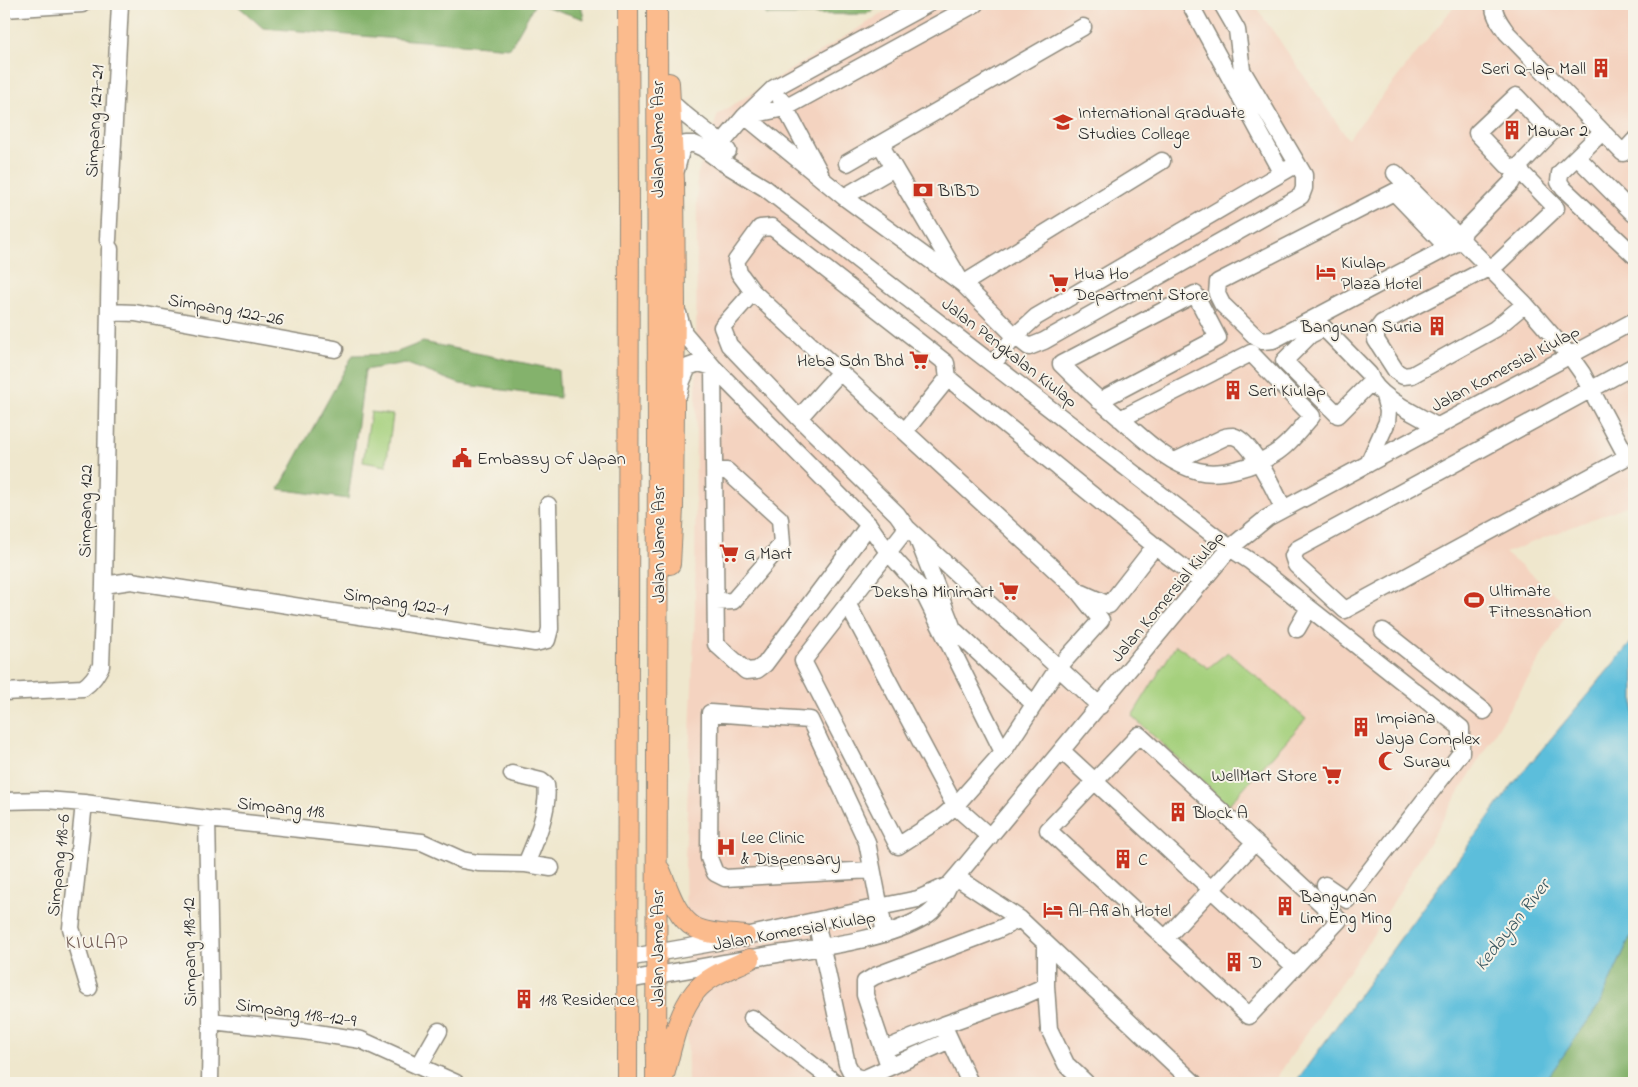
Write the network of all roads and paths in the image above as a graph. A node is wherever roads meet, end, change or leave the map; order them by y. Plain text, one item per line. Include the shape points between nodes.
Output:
1 (82, 4) edge
2 (120, 4) edge
3 (628, 4) edge
4 (928, 4) edge
5 (975, 4) edge
6 (1190, 4) edge
7 (1222, 4) edge
8 (1494, 4) edge
9 (657, 5) edge
10 (4, 9) edge
11 (1083, 26) dead end
12 (774, 88) junction
13 (670, 101) junction
14 (785, 108) junction
15 (745, 116) junction
16 (1602, 132) junction
17 (1634, 141) edge
18 (628, 143) junction
19 (722, 143) junction
20 (880, 144) junction
21 (1577, 157) junction
22 (1162, 161) dead end
23 (722, 162) junction
24 (847, 163) dead end
25 (1297, 164) junction
26 (894, 168) junction
27 (1517, 171) junction
28 (1281, 172) junction
29 (1395, 172) dead end
30 (824, 179) junction
31 (674, 180) junction
32 (765, 188) junction
33 (1401, 189) junction
34 (844, 197) junction
35 (1634, 214) edge
36 (1462, 240) junction
37 (109, 245) joint
38 (1446, 248) junction
39 (1634, 255) edge
40 (1489, 268) junction
41 (963, 284) junction
42 (753, 292) junction
43 (675, 304) junction
44 (1524, 304) junction
45 (109, 312) junction
46 (1634, 321) edge
47 (1015, 336) junction
48 (335, 349) dead end
49 (1570, 356) junction
50 (993, 364) junction
51 (1634, 366) edge
52 (713, 367) junction
53 (840, 372) junction
54 (948, 378) junction
55 (1371, 382) junction
56 (1591, 389) junction
57 (1384, 396) junction
58 (1099, 401) junction
59 (674, 414) junction
60 (799, 418) junction
61 (1120, 419) junction
62 (1438, 426) junction
63 (905, 431) junction
64 (1631, 455) edge
65 (1175, 461) junction
66 (1260, 462) junction
67 (1368, 464) junction
68 (714, 471) junction
69 (548, 505) dead end
70 (1282, 508) junction
71 (869, 525) junction
72 (912, 532) junction
73 (1155, 546) junction
74 (1230, 548) junction
75 (888, 552) junction
76 (1202, 582) junction
77 (104, 585) junction
78 (1078, 591) junction
79 (716, 602) junction
80 (848, 605) junction
81 (1309, 608) junction
82 (1345, 610) junction
83 (1331, 624) junction
84 (1297, 629) dead end
85 (1383, 630) dead end
86 (1058, 668) junction
87 (4, 692) edge
88 (658, 699) junction
89 (1034, 704) junction
90 (1100, 706) junction
91 (828, 707) junction
92 (1484, 711) dead end
93 (810, 720) junction
94 (1062, 751) junction
95 (1003, 752) junction
96 (512, 774) dead end
97 (1094, 781) junction
98 (4, 801) edge
99 (84, 803) junction
100 (955, 806) junction
101 (208, 819) junction
102 (990, 838) junction
103 (1255, 842) junction
104 (526, 864) junction
105 (657, 864) junction
106 (551, 868) dead end
107 (872, 870) junction
108 (952, 881) junction
109 (1325, 885) dead end
110 (1211, 890) junction
111 (880, 907) junction
112 (1020, 919) junction
113 (816, 921) junction
114 (885, 934) junction
115 (745, 936) junction
116 (1165, 938) junction
117 (1046, 945) junction
118 (821, 947) junction
119 (656, 953) junction
120 (627, 958) junction
121 (750, 958) junction
122 (1295, 967) junction
123 (656, 975) junction
124 (627, 980) junction
125 (1046, 986) junction
126 (89, 988) dead end
127 (752, 1018) dead end
128 (211, 1021) junction
129 (439, 1031) dead end
130 (947, 1033) junction
131 (883, 1050) junction
132 (419, 1066) junction
133 (889, 1066) junction
134 (849, 1080) edge
135 (210, 1083) edge
136 (456, 1083) edge
137 (627, 1083) edge
138 (656, 1083) edge
139 (662, 1083) edge
140 (836, 1083) edge
141 (970, 1083) edge
142 (1086, 1083) edge
143 (1194, 1083) edge

1 - 10 street
2 - 37 street, Simpang 127-21
3 - 18 main road, Jalan Jame 'Asr
4 - 12 street
5 - 14 street
6 - 28 street
7 - 25 street via 1237,30 1242,70
8 - 16 street via 1497,19 1507,33
9 - 13 main road via 669,38
9 - 18 main road via 644,20 641,32 640,98
9 - 88 main road, Jalan Jame 'Asr
11 - 20 street
12 - 14 street
12 - 15 street
13 - 19 street via 682,114
13 - 31 main road
14 - 15 street
14 - 30 street
15 - 19 street
15 - 30 street
16 - 17 street via 1623,153
16 - 21 street
18 - 120 main road, Jalan Jame 'Asr
19 - 23 street
19 - 32 street
20 - 24 street
20 - 26 street
21 - 35 street
21 - 39 street via 1560,173 1559,182
22 - 41 street
23 - 31 street via 703,148 686,144 678,159
23 - 32 street
25 - 28 street
25 - 47 street via 1304,175 1300,196 1044,341 1029,347
26 - 34 street
26 - 41 street
27 - 27 street via 1476,133 1516,96 1551,133
27 - 36 street via 1511,183 1464,230
27 - 40 street via 1556,208
28 - 47 street via 1036,317
29 - 33 street
30 - 34 street
31 - 43 main road
32 - 50 street, Jalan Pengkalan Kiulap
33 - 36 street
33 - 38 street
33 - 38 street via 1218,282 1217,294 1222,304 1256,337 1262,341 1273,340
34 - 41 street
36 - 38 street
36 - 40 street
37 - 45 street, Simpang 122
40 - 44 street
40 - 44 street via 1382,323 1376,331 1376,340 1396,371 1412,376 1495,329
41 - 47 street
42 - 53 street
42 - 54 street via 739,273 736,261 760,228 772,227 946,363
42 - 60 street via 722,327 729,345
43 - 52 street via 684,333
43 - 59 main road
44 - 49 street
45 - 48 street, Simpang 122-26 via 134,313
45 - 77 street, Simpang 122
46 - 49 street, Jalan Komersial Kiulap
47 - 50 street
49 - 56 street
49 - 62 street, Jalan Komersial Kiulap
50 - 74 street, Jalan Pengkalan Kiulap
51 - 56 street
52 - 59 street via 699,363 688,367
52 - 68 street
52 - 71 street
53 - 60 street
53 - 63 street
54 - 63 street
54 - 73 street
55 - 55 street via 1338,415 1284,361 1310,335 1324,328 1369,374
55 - 57 street
56 - 64 street
56 - 82 street via 1297,549 1293,556 1296,565
57 - 62 street
57 - 67 street via 1387,422
58 - 58 street via 1061,364 1195,294 1218,338
58 - 61 street
59 - 88 main road via 671,553
60 - 72 street
61 - 65 street via 1157,451
61 - 66 street via 1251,353 1312,416 1277,453
62 - 67 street, Jalan Komersial Kiulap
63 - 78 street
64 - 82 street
65 - 66 street via 1209,473
65 - 66 street via 1225,436 1233,436
66 - 70 street
67 - 70 street, Jalan Komersial Kiulap
68 - 79 street
68 - 79 street via 727,471 780,520 782,544 733,601
69 - 77 street, Simpang 122-1 via 550,629 546,640 535,643 131,581
70 - 74 street, Jalan Komersial Kiulap
71 - 75 street
71 - 79 street via 757,670 746,671 716,644
72 - 75 street
72 - 86 street
72 - 89 street via 953,628
73 - 76 street
73 - 78 street via 1109,605
74 - 76 street, Jalan Komersial Kiulap
74 - 81 street, Jalan Pengkalan Kiulap via 1250,560
75 - 80 street
75 - 95 street via 922,590
76 - 90 street, Jalan Komersial Kiulap
77 - 87 street, Simpang 122 via 101,666 91,682 83,688
78 - 86 street via 1100,620
80 - 91 street via 803,661
80 - 100 street
81 - 83 street, Jalan Pengkalan Kiulap
81 - 84 street
82 - 83 street
83 - 109 street, Jalan Pengkalan Kiulap via 1461,728 1461,754 1347,900
85 - 92 street
86 - 89 street
86 - 90 street
88 - 105 main road, Jalan Jame 'Asr
89 - 95 street
90 - 94 street, Jalan Komersial Kiulap
91 - 93 street
91 - 100 street via 898,846
93 - 107 street via 868,842
93 - 107 street via 710,713 709,858 715,873 725,878
94 - 97 street
94 - 102 street, Jalan Komersial Kiulap
95 - 100 street
96 - 104 street via 546,785 538,835
97 - 103 street via 1139,735
97 - 110 street
97 - 116 street via 1048,830
98 - 99 street, Simpang 118
99 - 101 street, Simpang 118
99 - 126 street, Simpang 118-6 via 71,928
100 - 102 street
101 - 104 street, Simpang 118 via 422,842 462,860
101 - 128 street, Simpang 118-12
102 - 108 street, Jalan Komersial Kiulap
103 - 110 street
103 - 122 street via 1339,920
104 - 106 street, Simpang 118
105 - 115 main road via 681,914 693,927
105 - 119 main road, Jalan Jame 'Asr
107 - 111 street
108 - 111 street, Jalan Komersial Kiulap via 918,899
108 - 112 street
108 - 114 street, Jalan Komersial Kiulap via 941,903 926,916
110 - 116 street
110 - 122 street
111 - 113 street, Jalan Komersial Kiulap
111 - 114 street
112 - 117 street
112 - 131 street via 865,982 865,995
113 - 115 street, Jalan Komersial Kiulap
113 - 118 street
114 - 118 street, Jalan Komersial Kiulap
115 - 119 street, Jalan Komersial Kiulap
116 - 122 street via 1249,1016
117 - 125 street
117 - 143 street
118 - 121 street, Jalan Komersial Kiulap
118 - 134 street
119 - 120 street, Jalan Komersial Kiulap
119 - 123 main road, Jalan Jame 'Asr
120 - 124 main road, Jalan Jame 'Asr
121 - 123 street, Jalan Komersial Kiulap
121 - 139 main road via 712,978 695,992 675,1035
123 - 124 street, Jalan Komersial Kiulap
123 - 138 main road, Jalan Jame 'Asr
124 - 137 main road, Jalan Jame 'Asr
125 - 130 street
125 - 142 street via 1049,1029 1066,1064
127 - 140 street
128 - 132 street, Simpang 118-12-9 via 361,1040
128 - 135 street, Simpang 118-12
129 - 132 street
130 - 131 street
130 - 133 street
130 - 141 street
131 - 133 street
132 - 136 street, Simpang 118-12-9
133 - 134 street via 863,1079

